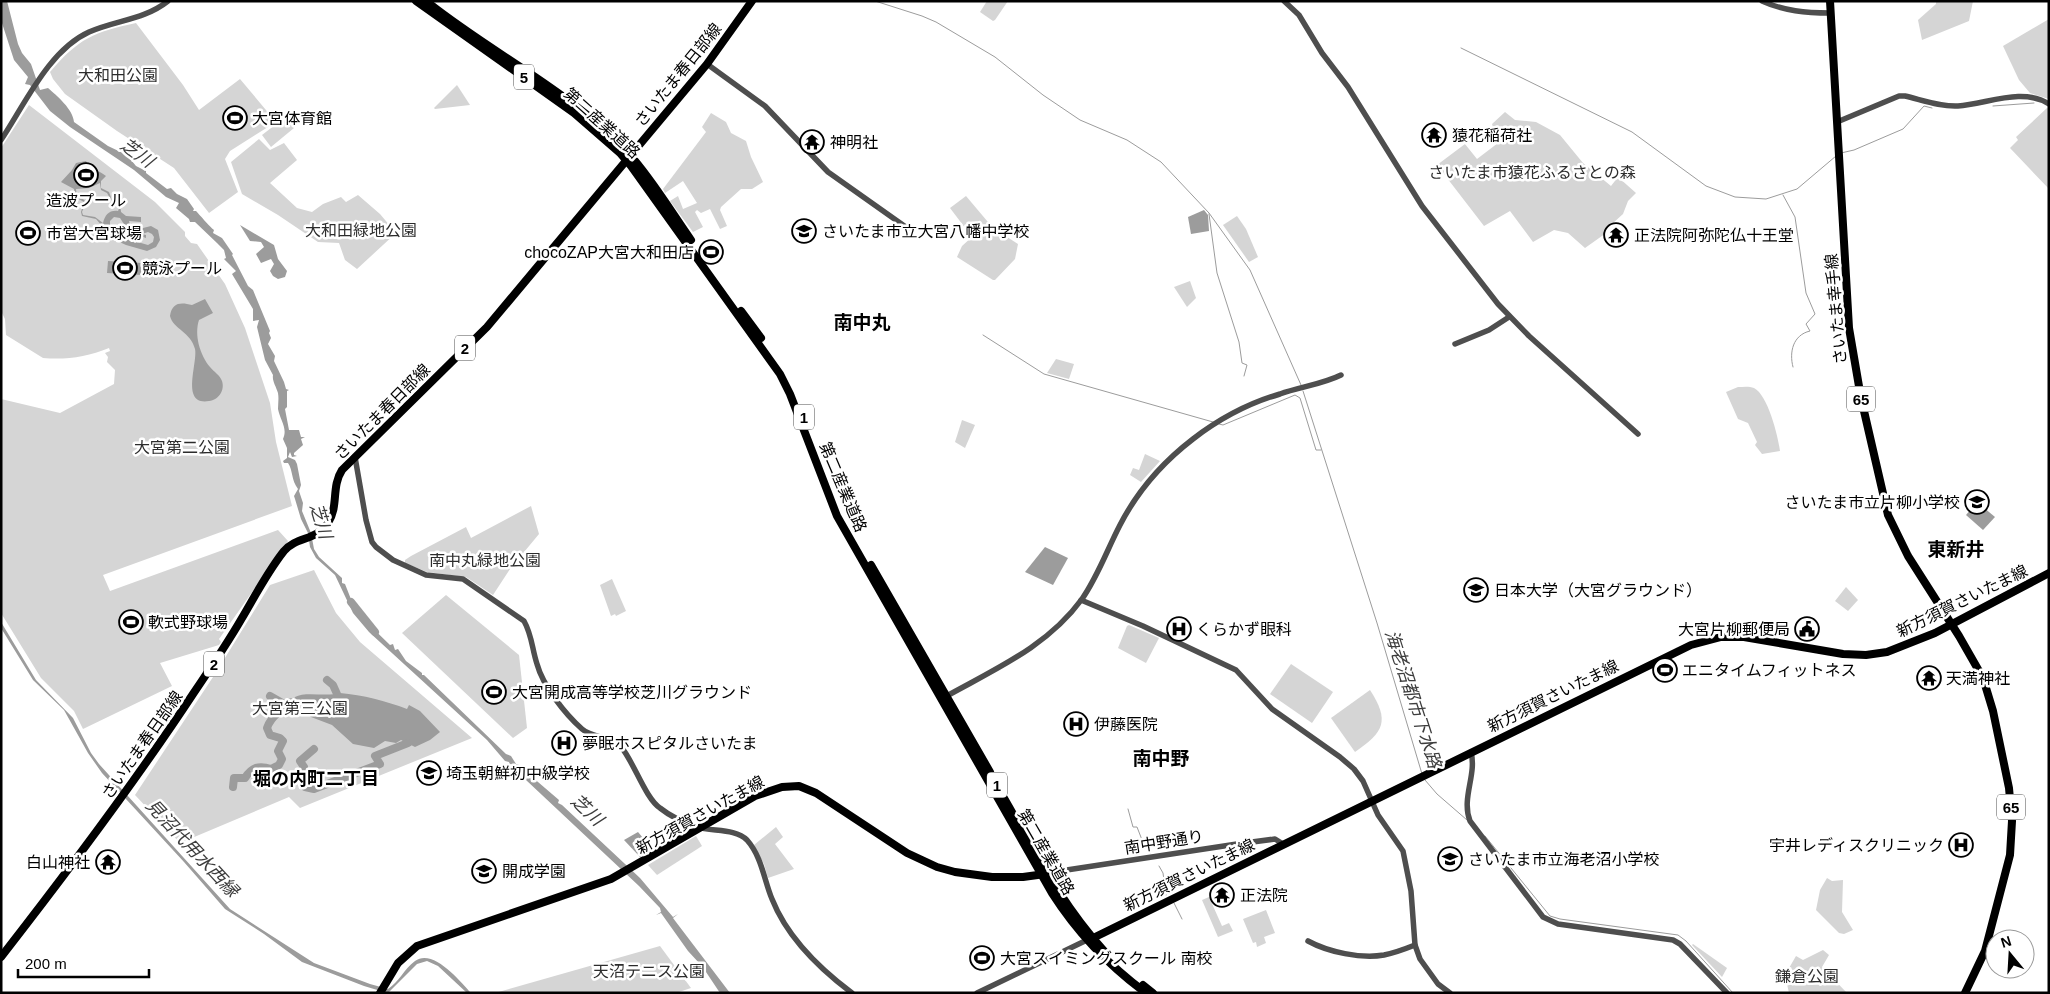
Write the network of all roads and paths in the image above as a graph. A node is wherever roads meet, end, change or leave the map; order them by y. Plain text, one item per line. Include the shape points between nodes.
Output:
1 (168, 1) edge
2 (416, 1) edge
3 (426, 1) edge
4 (752, 1) edge
5 (1284, 1) edge
6 (1762, 1) edge
7 (1830, 1) edge
8 (1830, 13) junction
9 (707, 64) junction
10 (2049, 104) edge
11 (1837, 122) junction
12 (1, 140) edge
13 (628, 157) junction
14 (910, 230) dead end
15 (1509, 317) junction
16 (1455, 344) dead end
17 (1342, 375) dead end
18 (1638, 434) dead end
19 (355, 457) junction
20 (2049, 573) edge
21 (1081, 600) junction
22 (1952, 624) junction
23 (944, 698) junction
24 (1471, 752) junction
25 (1372, 801) junction
26 (703, 828) junction
27 (1283, 844) junction
28 (1044, 874) junction
29 (1090, 939) junction
30 (1308, 940) dead end
31 (1414, 945) junction
32 (1, 957) edge
33 (382, 989) edge
34 (852, 993) edge
35 (977, 993) edge
36 (1146, 993) edge
37 (1154, 993) edge
38 (1450, 993) edge
39 (1727, 993) edge
40 (1964, 993) edge

1 - 12 street via 140,16 83,35 62,50
2 - 13 main road, 第二産業道路 / 5 via 569,109
3 - 13 main road, 第二産業道路 / 5 via 572,104
4 - 9 main road, さいたま春日部線 / 2
5 - 15 street via 1299,15 1348,87 1422,206
6 - 8 street via 1785,10
7 - 8 main road, さいたま幸手線 / 65
8 - 11 main road, さいたま幸手線 / 65
9 - 13 main road, さいたま春日部線 / 2
9 - 14 street via 765,106 828,172
10 - 11 street via 2022,97 1953,106 1899,96
11 - 22 main road, さいたま幸手線 / 65 via 1849,328 1882,491 1899,539
13 - 19 main road, さいたま春日部線 / 2 via 487,327
13 - 23 main road, 第二産業道路 / 1 via 783,371 841,513
15 - 16 street via 1489,330
15 - 18 street
17 - 21 street via 1252,404 1211,426 1180,450 1151,478 1128,511
19 - 26 street via 366,520 376,547 393,560 426,575 463,579 524,621 530,632 537,667 562,708 583,731 619,744 658,807
19 - 32 main road, さいたま春日部線 / 2 via 339,475 334,488 333,515 323,530 285,550 124,796
20 - 22 main road, 新方須賀さいたま線
21 - 23 street via 1060,625 1034,646 1008,664
21 - 25 street via 1236,670 1272,709 1348,763 1359,774
22 - 24 main road, 新方須賀さいたま線 via 1899,648 1866,654 1843,654 1744,637 1721,637 1699,642
22 - 40 main road, さいたま幸手線 / 65 via 1978,668 1988,693 2009,788 2012,822 2010,855 1985,951
23 - 28 main road, 第二産業道路 / 1
24 - 25 main road, 新方須賀さいたま線
24 - 39 street via 1473,760 1467,803 1470,821 1543,917 1558,924 1673,940
25 - 27 main road, 新方須賀さいたま線
25 - 31 street via 1403,851 1411,891
26 - 28 main road, 新方須賀さいたま線 via 762,793 782,786 799,786 826,799 907,853 937,866 992,877
26 - 33 main road, 新方須賀さいたま線 via 614,878 422,944 404,956
26 - 34 street via 737,834 746,839 758,858 772,900 795,938 821,968
27 - 28 street, 南中野通り via 1275,840 1256,842
27 - 29 main road, 新方須賀さいたま線
28 - 29 main road, 第二産業道路 / 1 via 1060,905
29 - 35 street
29 - 36 main road, 第二産業道路 / 1 via 1119,972
29 - 37 main road, 第二産業道路 / 1
30 - 31 street via 1317,946 1359,956 1384,955
31 - 38 street via 1438,984

